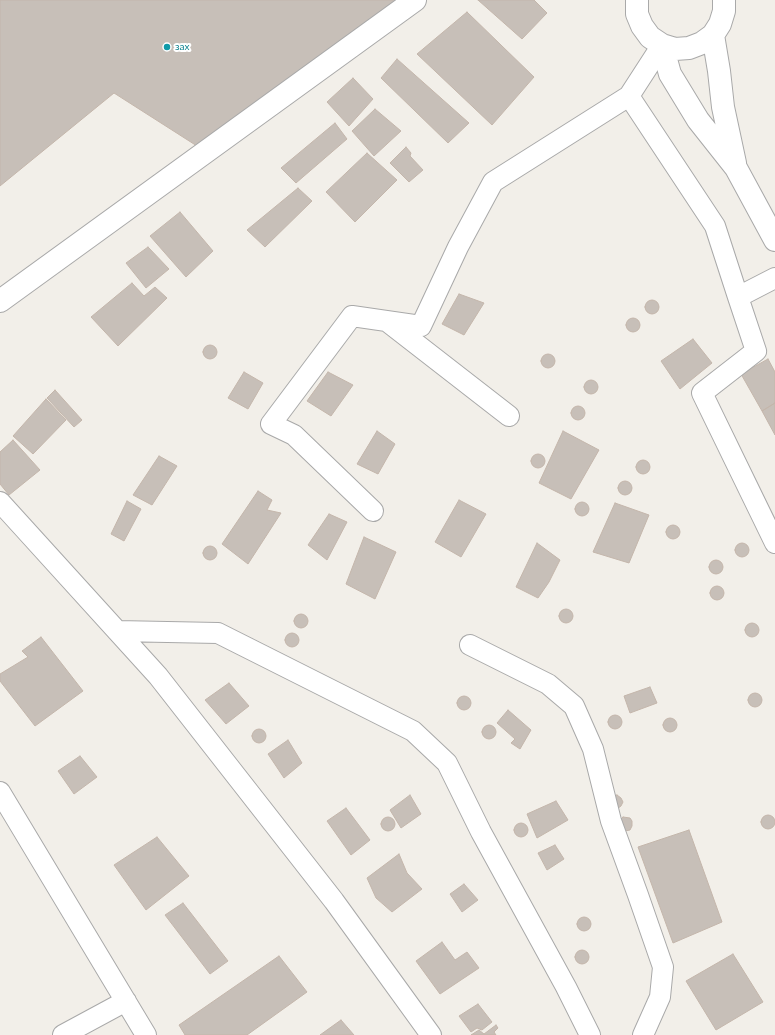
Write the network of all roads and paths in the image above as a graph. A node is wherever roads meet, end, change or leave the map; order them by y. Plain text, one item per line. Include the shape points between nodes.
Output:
1 (415, 0) edge
2 (724, 0) edge
3 (634, 5) edge
4 (713, 35) junction
5 (662, 45) junction
6 (629, 96) junction
7 (736, 168) junction
8 (775, 240) edge
9 (775, 278) edge
10 (738, 297) junction
11 (0, 301) edge
12 (386, 321) junction
13 (509, 416) dead end
14 (0, 502) edge
15 (373, 511) dead end
16 (775, 543) edge
17 (117, 631) junction
18 (470, 645) dead end
19 (0, 792) edge
20 (126, 1001) junction
21 (63, 1035) edge
22 (146, 1035) edge
23 (432, 1035) edge
24 (590, 1035) edge
25 (643, 1035) edge

1 - 11 street
2 - 4 street via 720,24
3 - 5 street via 642,26 650,37
4 - 5 street via 689,48
4 - 7 street via 723,107
5 - 6 street
5 - 7 street via 670,74 698,120
6 - 10 street via 715,226
6 - 12 street via 493,182 458,247 421,326
7 - 8 street
9 - 10 street
10 - 16 street via 756,351 702,393
12 - 13 street
12 - 15 street via 352,316 271,424 294,435
14 - 17 street
17 - 23 street via 158,676 329,895
17 - 24 street via 218,633 413,731 447,763 481,832
18 - 25 street via 548,684 574,706 587,735 593,749 611,821 663,967 660,997
19 - 20 street
20 - 21 street
20 - 22 street

